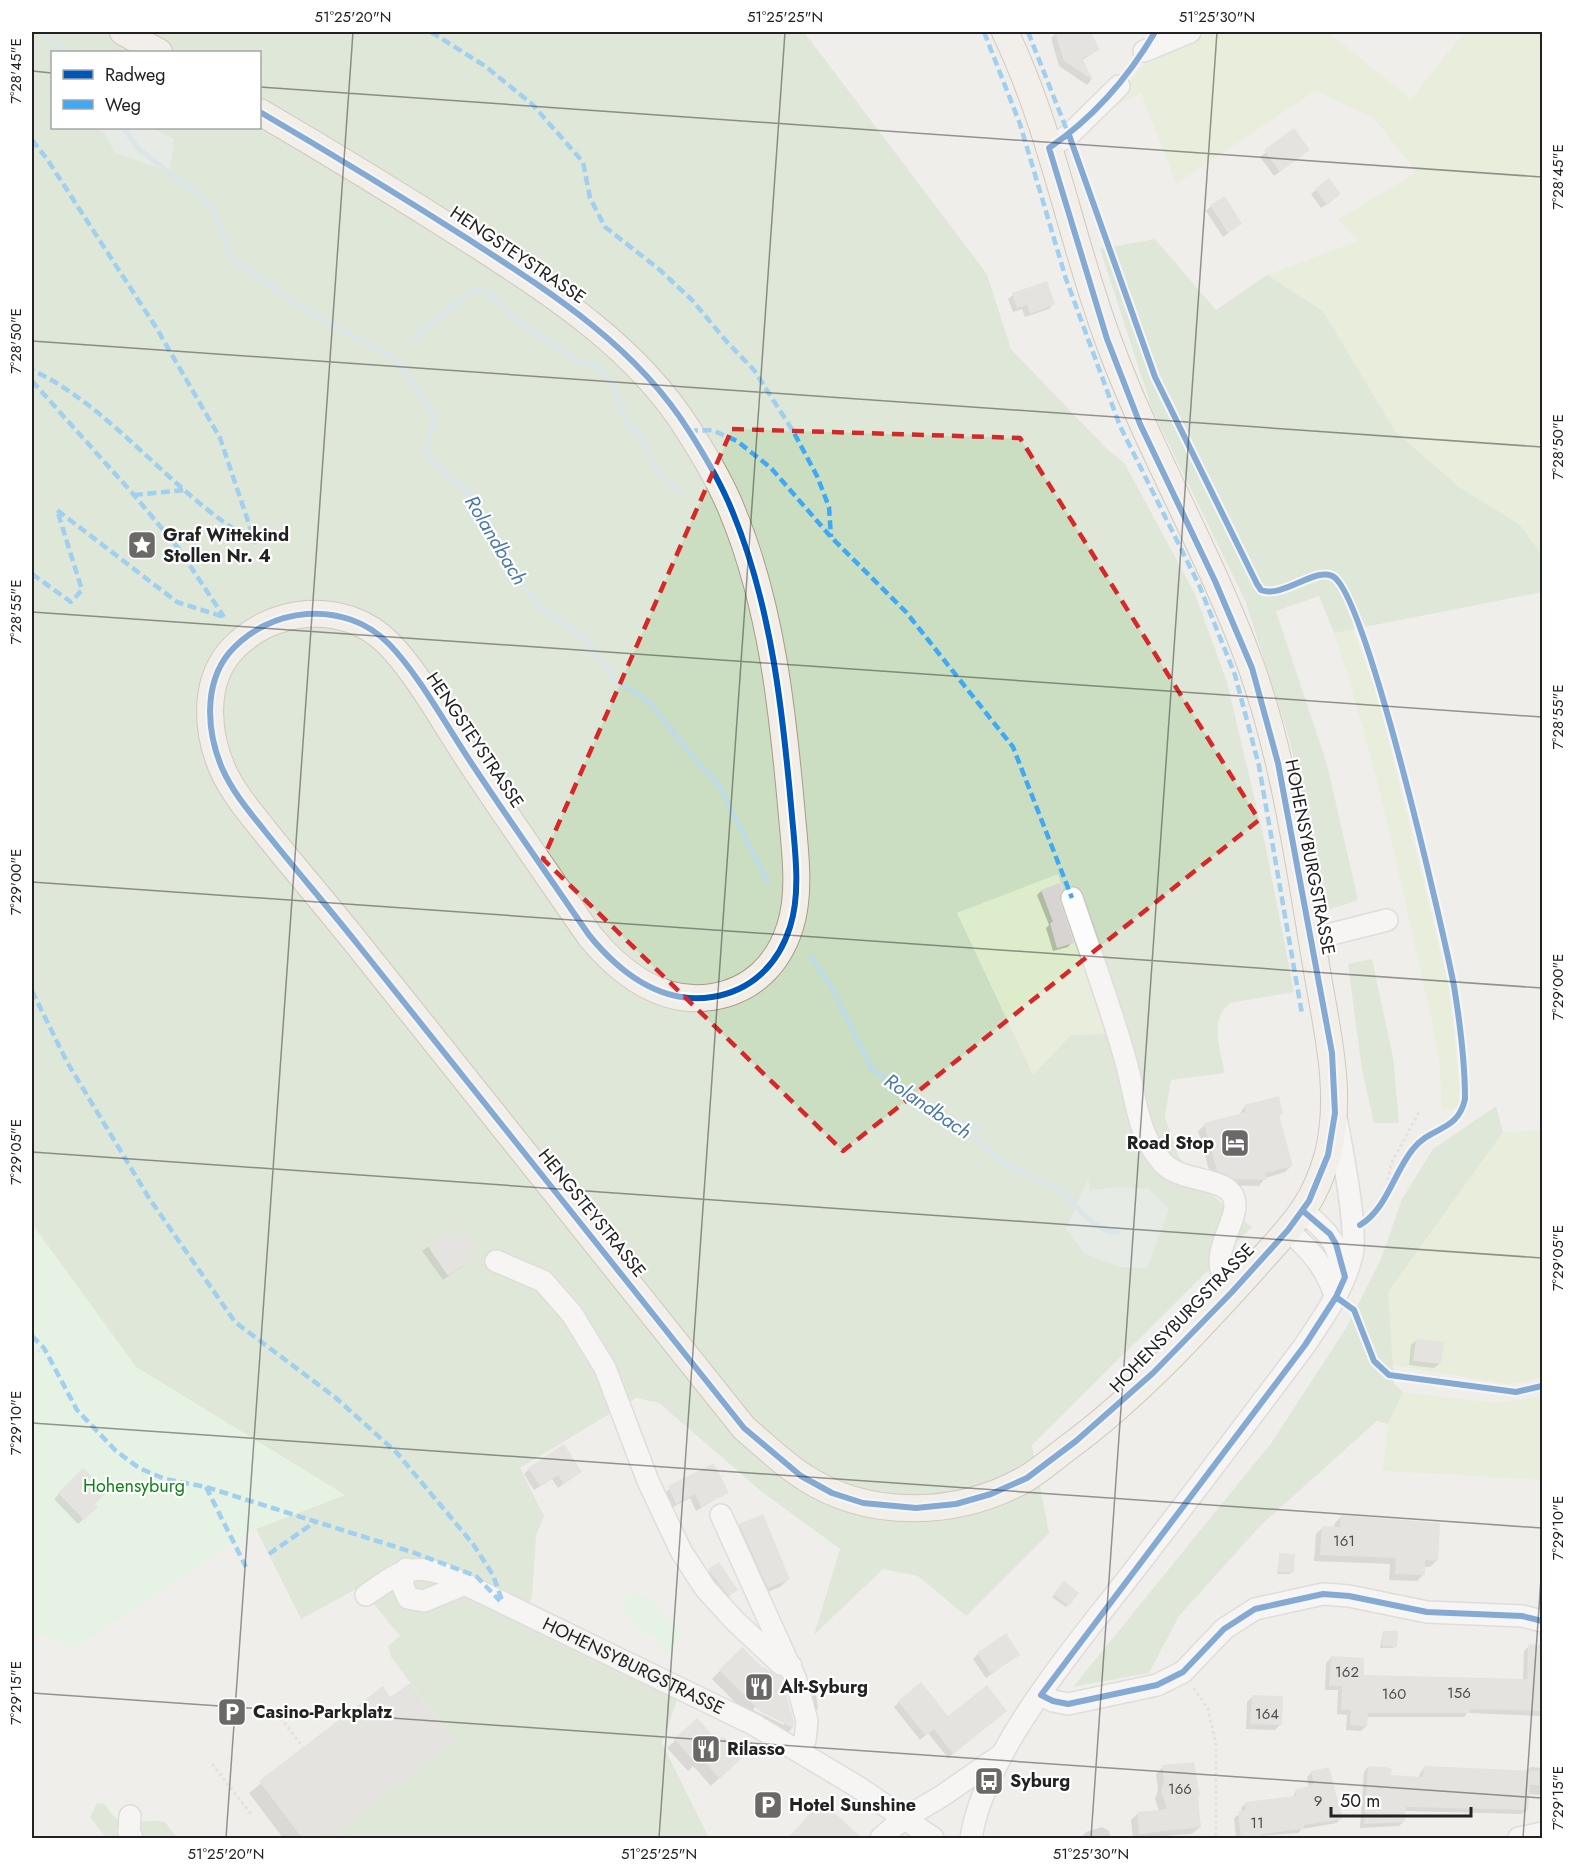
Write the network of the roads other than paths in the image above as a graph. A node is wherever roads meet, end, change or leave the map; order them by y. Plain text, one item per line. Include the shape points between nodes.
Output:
1 (123, 32) edge
2 (1005, 32) edge
3 (1190, 32) edge
4 (157, 51) edge
5 (1144, 51) dead end
6 (1119, 86) dead end
7 (261, 113) edge
8 (1048, 148) junction
9 (1072, 898) dead end
10 (1387, 920) dead end
11 (1312, 939) junction
12 (1335, 1113) junction
13 (1296, 1221) junction
14 (496, 1261) dead end
15 (1345, 1277) junction
16 (1232, 1292) junction
17 (1336, 1297) junction
18 (1076, 1442) joint
19 (721, 1515) dead end
20 (406, 1569) junction
21 (465, 1584) junction
22 (366, 1595) dead end
23 (1542, 1621) edge
24 (791, 1666) junction
25 (1041, 1695) junction
26 (800, 1752) junction
27 (1002, 1754) junction
28 (130, 1816) dead end
29 (903, 1819) junction
30 (1542, 1833) edge
31 (132, 1839) edge
32 (881, 1839) edge
33 (933, 1839) edge
34 (971, 1839) edge
35 (1520, 1839) edge

1 - 4 main road
2 - 8 main road, HOHENSYBURGSTRASSE
3 - 5 street
6 - 8 street via 1068,135
7 - 18 main road, HENGSTEYSTRASSE via 384,185 552,293 605,334 653,383 689,431 732,511 763,610 788,766 795,853 794,912 784,943 765,972 747,987 727,994 680,998 651,988 624,971 589,935 388,642 341,616 316,612 264,624 242,639 225,658 211,694 209,718 223,771 238,797 744,1428 801,1476 832,1493 863,1503 916,1509 991,1494 1027,1478
8 - 11 main road, HOHENSYBURGSTRASSE via 1107,339 1136,413 1252,668 1278,763
9 - 16 street via 1148,1141 1164,1164 1181,1176 1219,1185 1232,1194 1235,1203 1223,1241 1220,1270
10 - 11 street
11 - 12 main road, HOHENSYBURGSTRASSE via 1332,1053
12 - 13 main road, HOHENSYBURGSTRASSE via 1328,1155
12 - 15 street via 1352,1227 1353,1252
13 - 15 street via 1330,1234
13 - 16 main road, HOHENSYBURGSTRASSE
13 - 17 street via 1327,1272
14 - 24 street via 543,1281 572,1314 605,1368 648,1481 691,1568 734,1620 781,1664
15 - 17 street
16 - 18 main road, HOHENSYBURGSTRASSE via 1135,1390
17 - 25 street via 1305,1345
19 - 24 street
20 - 21 street, HOHENSYBURGSTRASSE via 423,1568
20 - 21 street via 402,1584 408,1598 424,1601
20 - 22 street
21 - 26 street, HOHENSYBURGSTRASSE via 753,1724
23 - 25 street via 1522,1616 1427,1612 1323,1594 1255,1609 1224,1629 1183,1672 1157,1685 1068,1704
24 - 26 street via 807,1721
25 - 27 street
26 - 29 street, HOHENSYBURGSTRASSE
27 - 29 street
27 - 34 street
28 - 31 street
29 - 32 street
29 - 33 street, HOHENSYBURGSTRASSE
30 - 35 street

